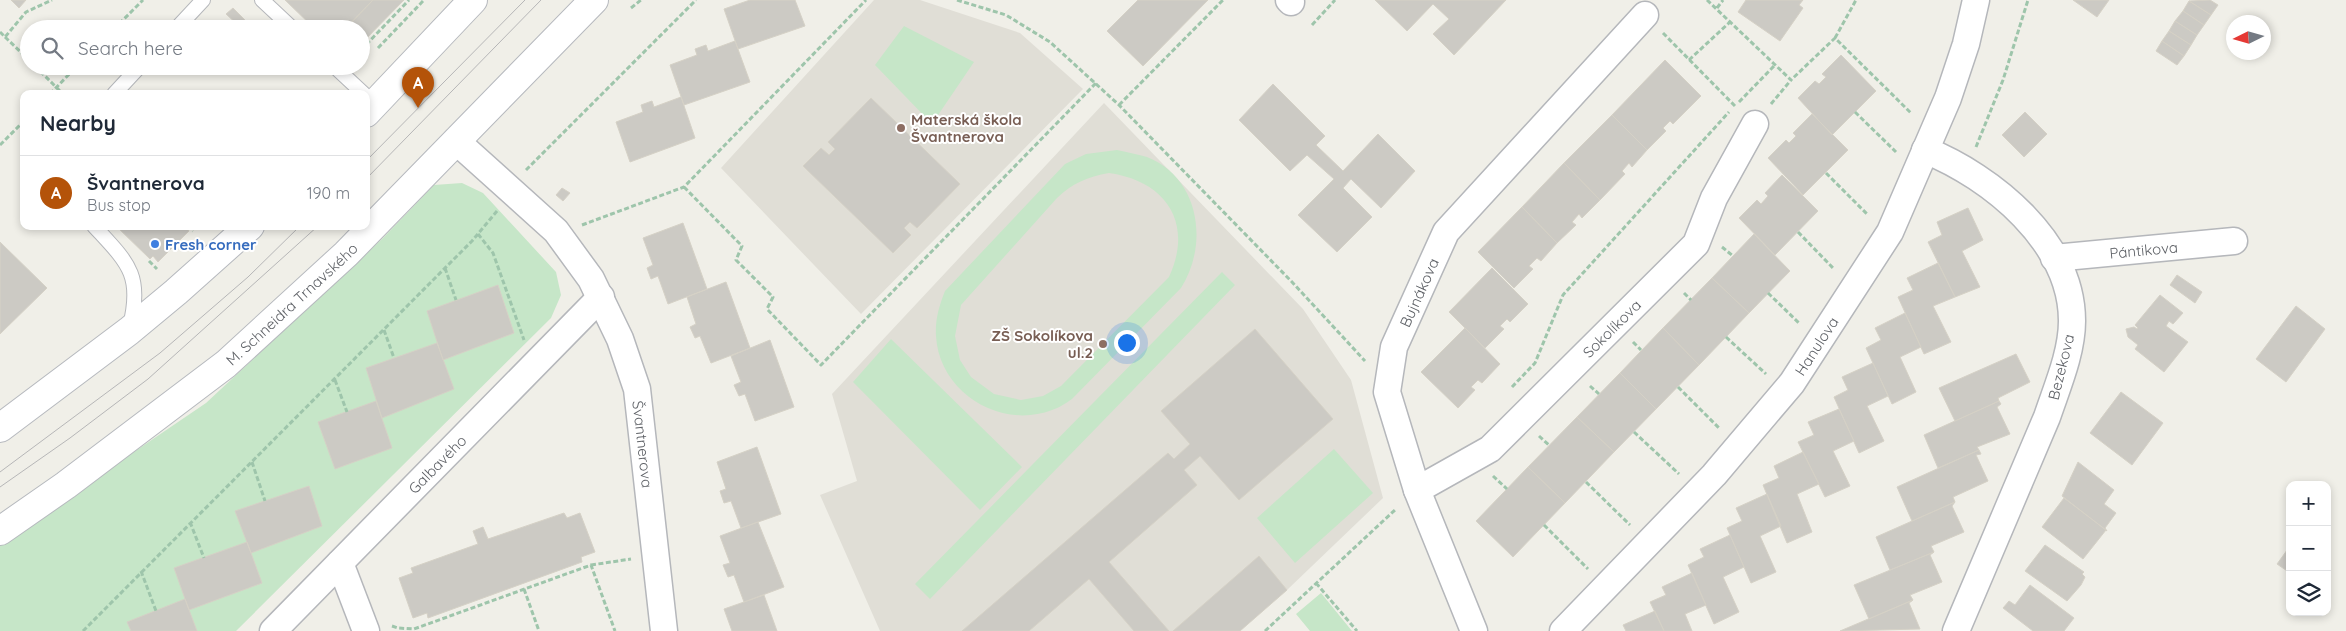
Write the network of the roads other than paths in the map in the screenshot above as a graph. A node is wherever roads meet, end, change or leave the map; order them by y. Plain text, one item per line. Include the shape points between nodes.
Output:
1 (203, 0) edge
2 (262, 0) edge
3 (473, 0) edge
4 (594, 0) edge
5 (1976, 0) edge
6 (184, 20) edge
7 (283, 20) edge
8 (1653, 23) road end
9 (132, 75) edge
10 (342, 75) edge
11 (118, 90) edge
12 (357, 90) edge
13 (370, 100) edge
14 (1756, 124) dead end
15 (456, 141) junction
16 (1926, 150) junction
17 (370, 229) edge
18 (98, 230) edge
19 (246, 230) edge
20 (369, 230) edge
21 (2234, 240) dead end
22 (2054, 258) junction
23 (601, 297) junction
24 (129, 331) junction
25 (0, 428) edge
26 (1409, 497) junction
27 (0, 530) edge
28 (340, 563) junction
29 (376, 627) edge
30 (274, 631) edge
31 (664, 631) edge
32 (1474, 631) edge
33 (1563, 631) edge
34 (1956, 631) edge

1 - 6 lane
2 - 7 lane
3 - 13 main road
4 - 15 main road, M. Schneidra Trnavského
5 - 16 street, Hanulova via 1966,44
8 - 26 street, Bujnákova via 1446,232 1394,347 1387,392
9 - 11 lane
10 - 12 lane
14 - 26 street, Sokolíkova via 1714,198 1696,244 1490,449
15 - 17 main road, M. Schneidra Trnavského
15 - 23 street, Švantnerova via 556,231
16 - 22 street, Bezekova via 1950,160 2006,198 2035,229
16 - 33 street, Hanulova via 1890,232 1792,383 1714,475
18 - 24 lane via 121,255 133,276 136,292
19 - 24 main road
20 - 27 main road, M. Schneidra Trnavského via 226,364 66,485
21 - 22 street, Pántikova
22 - 34 street, Bezekova via 2064,279 2072,320 2059,383 2027,468
23 - 28 street, Galbavého
23 - 31 street, Švantnerova via 637,389
24 - 25 main road
26 - 32 street, Bujnákova
28 - 29 street
28 - 30 street, Galbavého

